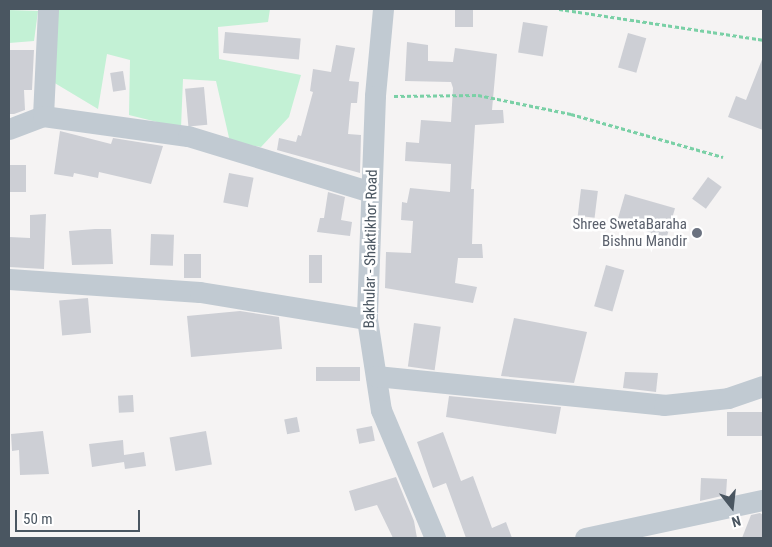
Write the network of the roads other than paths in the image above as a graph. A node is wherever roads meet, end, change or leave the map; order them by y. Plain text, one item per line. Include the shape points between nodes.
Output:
1 (48, 9) edge
2 (383, 9) edge
3 (43, 116) junction
4 (9, 129) edge
5 (372, 192) junction
6 (9, 279) edge
7 (367, 319) junction
8 (376, 376) junction
9 (763, 386) edge
10 (763, 500) edge
11 (436, 538) edge
12 (585, 538) edge

1 - 3 street
2 - 5 street, Bakhular - Shaktikhor Road via 375,96
3 - 4 street
3 - 5 street via 188,136
5 - 7 street, Bakhular - Shaktikhor Road
6 - 7 street via 200,292
7 - 8 street, Bakhular - Shaktikhor Road
8 - 9 street via 664,405 728,398
8 - 11 street, Bakhular - Shaktikhor Road via 381,410
10 - 12 street

